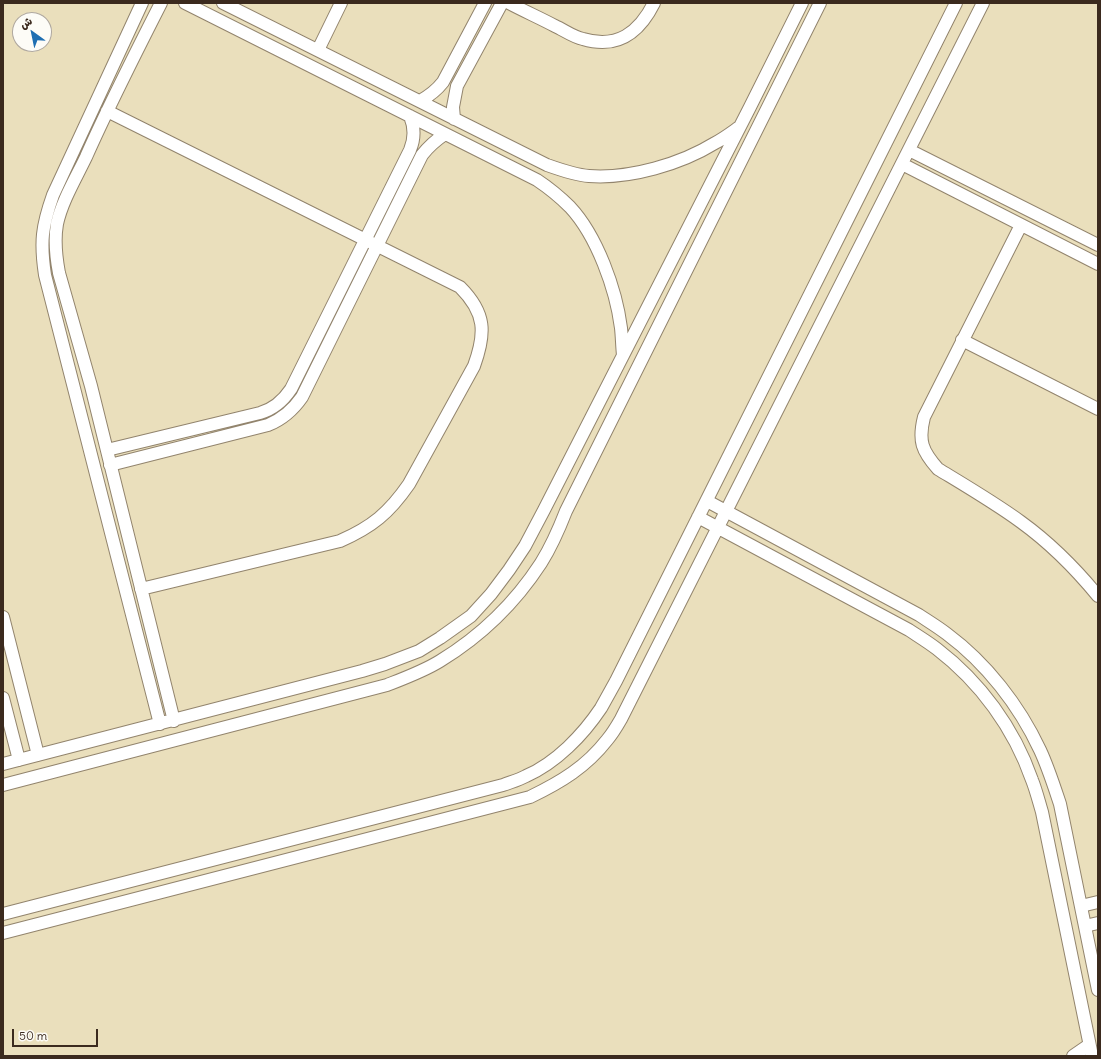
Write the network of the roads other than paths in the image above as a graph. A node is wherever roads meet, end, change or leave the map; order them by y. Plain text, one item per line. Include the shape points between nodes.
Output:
1 (142, 3) edge
2 (161, 3) edge
3 (185, 3) edge
4 (223, 3) edge
5 (341, 3) edge
6 (485, 3) edge
7 (502, 3) edge
8 (509, 3) edge
9 (654, 3) edge
10 (802, 3) edge
11 (820, 3) edge
12 (956, 3) edge
13 (983, 3) edge
14 (318, 50) junction
15 (420, 102) junction
16 (107, 111) junction
17 (410, 116) junction
18 (454, 119) junction
19 (739, 127) junction
20 (446, 134) junction
21 (909, 150) junction
22 (902, 164) junction
23 (1022, 225) junction
24 (365, 240) junction
25 (1098, 245) edge
26 (377, 246) junction
27 (1098, 264) edge
28 (962, 340) junction
29 (623, 356) junction
30 (1098, 409) edge
31 (107, 450) junction
32 (110, 465) junction
33 (707, 501) junction
34 (726, 511) junction
35 (698, 517) junction
36 (718, 528) junction
37 (141, 589) junction
38 (1098, 596) edge
39 (3, 617) edge
40 (3, 698) edge
41 (174, 721) junction
42 (160, 724) junction
43 (38, 755) junction
44 (19, 760) junction
45 (3, 764) edge
46 (3, 785) edge
47 (1098, 902) edge
48 (1081, 906) junction
49 (3, 914) edge
50 (1098, 923) edge
51 (1085, 926) junction
52 (3, 933) edge
53 (1098, 990) edge
54 (1090, 1050) edge
55 (1073, 1056) edge

1 - 42 street via 53,195 42,234 42,255
2 - 16 street
3 - 17 street
4 - 14 street
5 - 14 street
6 - 15 street via 443,82 429,97
7 - 18 street via 457,86 453,107
8 - 9 street via 581,39 596,42 612,41 626,36 639,27
10 - 19 street
11 - 46 street via 573,497 555,538 541,563 507,608 464,646 440,661 387,685
12 - 33 street
13 - 21 street
14 - 15 street
15 - 18 street
16 - 24 street
16 - 31 street via 63,206 58,224 56,255
17 - 20 street
17 - 24 street via 414,129 412,143
18 - 19 street via 548,166 588,176 610,176 652,169 715,144
19 - 29 street
20 - 26 street via 436,139 422,155
20 - 29 street via 537,180 571,208 595,245 606,271 621,327
21 - 22 street
21 - 25 street
22 - 23 street
22 - 34 street
23 - 27 street
23 - 28 street
24 - 26 street
24 - 31 street via 291,389 280,403 260,413
26 - 32 street via 302,397 291,411 268,425
26 - 37 street via 460,287 471,298 482,325 482,340 474,366 398,500 372,524 340,541
28 - 30 street
28 - 38 street via 924,417 921,430 922,444 929,458 938,469 1021,522 1057,552
29 - 41 street via 524,546 491,594 471,616 424,648 385,664
31 - 32 street
32 - 37 street
33 - 34 street
33 - 35 street
34 - 36 street
34 - 48 street via 919,614 948,634 997,682 1027,726 1051,776 1060,804
35 - 36 street
35 - 49 street via 600,709 567,748 548,764 503,785
36 - 52 street via 608,740 592,758 552,786 530,797
36 - 54 street via 909,630 936,648 984,694 1020,750 1033,780 1042,812
37 - 41 street
39 - 43 street
40 - 44 street
41 - 42 street
42 - 43 street
43 - 44 street
44 - 45 street
47 - 48 street
48 - 51 street
50 - 51 street
51 - 53 street
54 - 55 street

